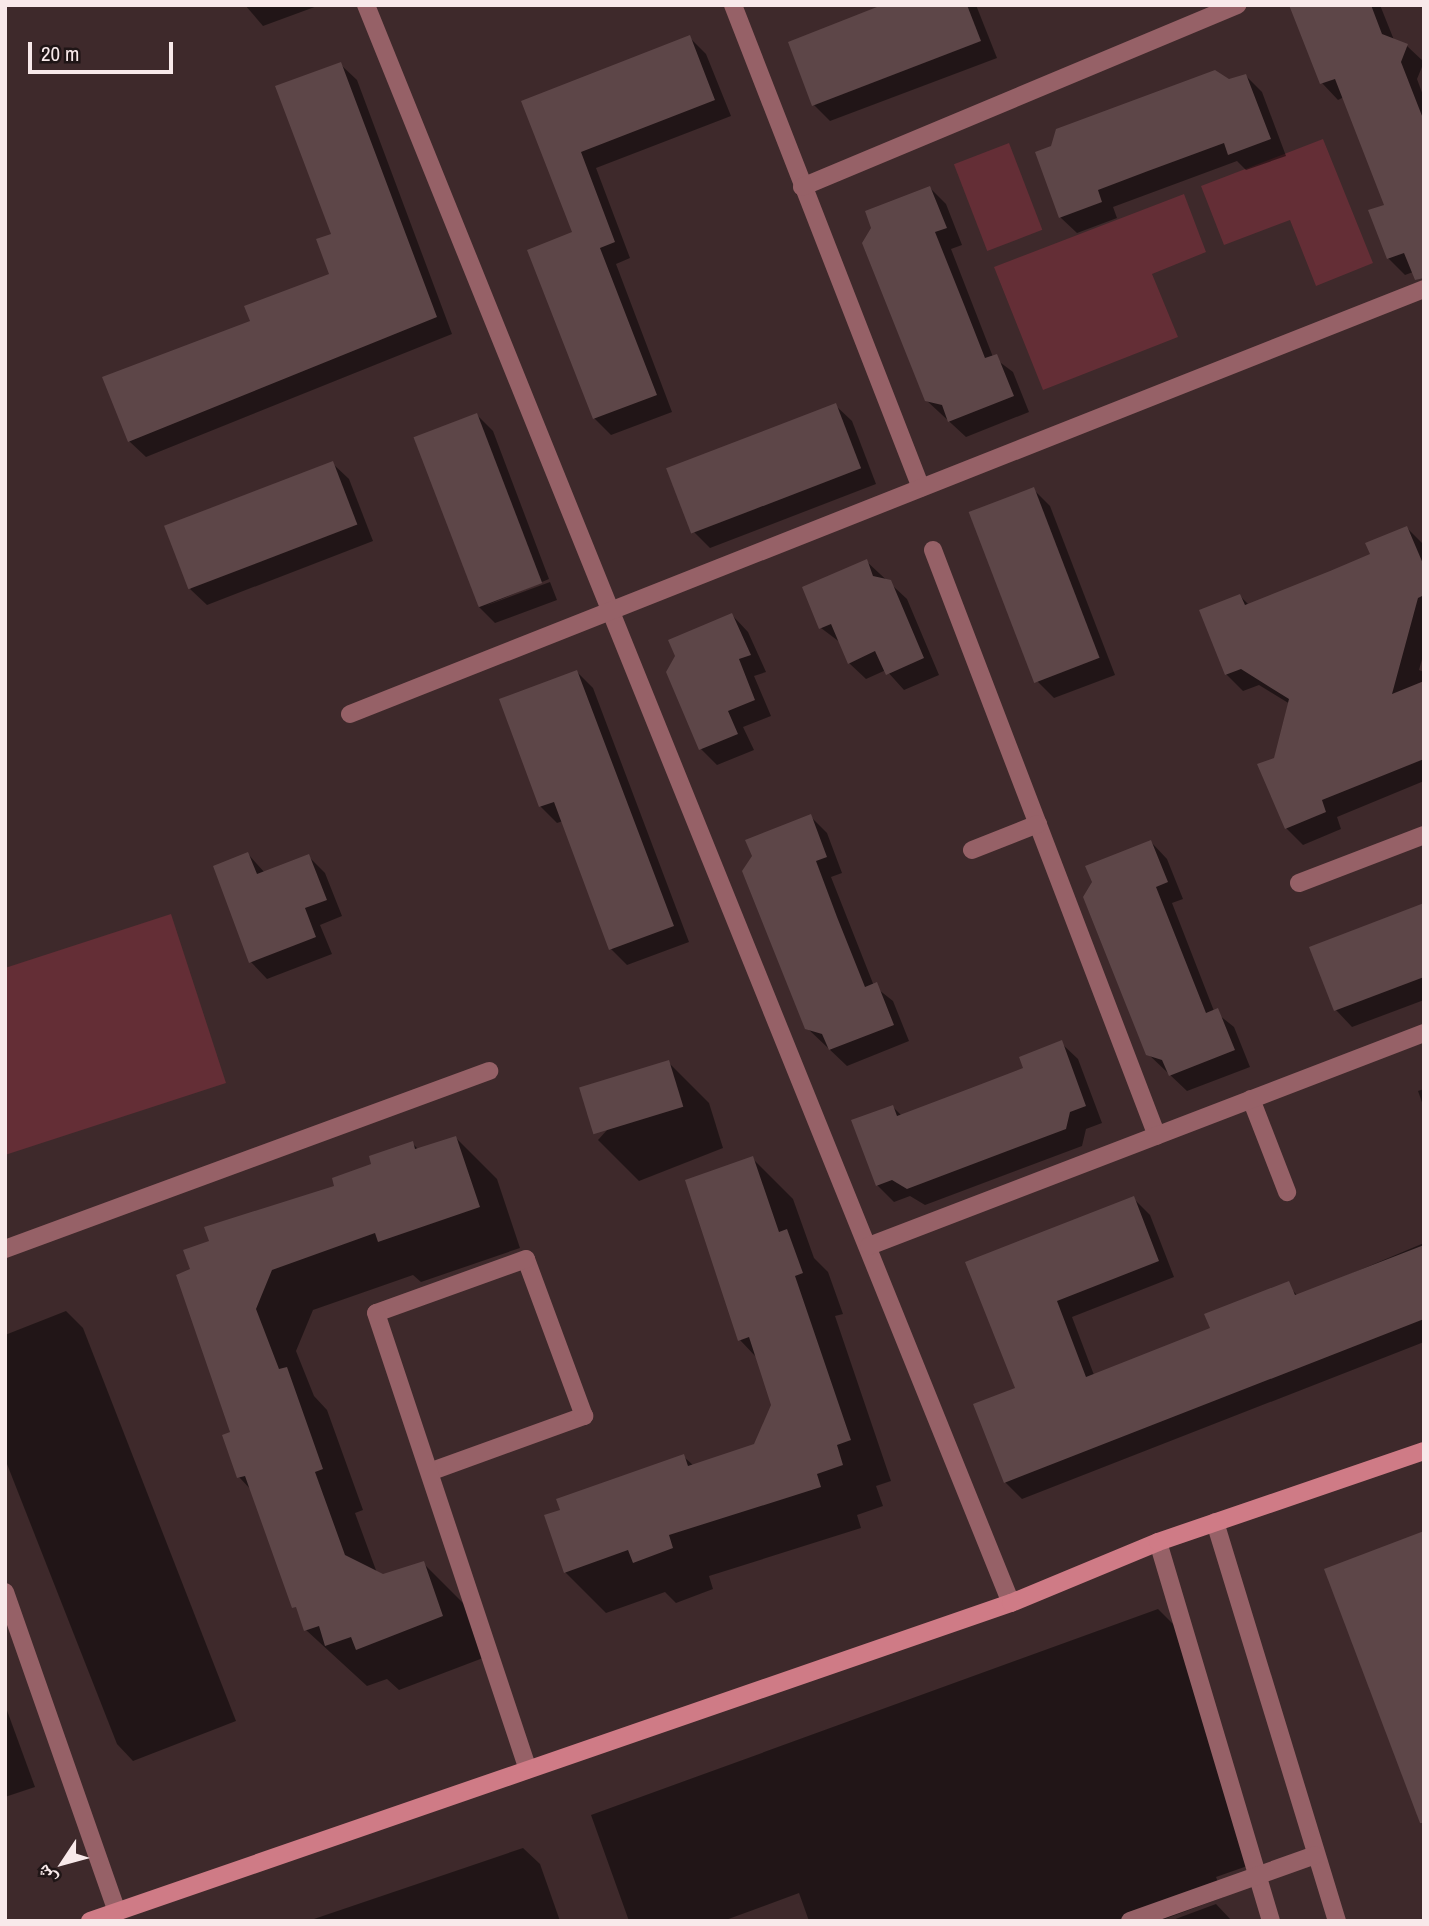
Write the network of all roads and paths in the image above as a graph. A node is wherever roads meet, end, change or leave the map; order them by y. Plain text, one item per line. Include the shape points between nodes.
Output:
1 (366, 5) edge
2 (733, 5) edge
3 (1237, 5) edge
4 (802, 187) junction
5 (1424, 289) edge
6 (921, 488) junction
7 (933, 550) dead end
8 (613, 610) junction
9 (350, 714) dead end
10 (1038, 824) junction
11 (1424, 835) edge
12 (972, 849) dead end
13 (1299, 883) dead end
14 (1424, 1033) edge
15 (489, 1071) dead end
16 (1251, 1099) junction
17 (1157, 1136) junction
18 (1287, 1192) dead end
19 (869, 1247) junction
20 (5, 1249) edge
21 (1424, 1451) edge
22 (432, 1471) junction
23 (1214, 1522) junction
24 (1158, 1542) junction
25 (5, 1592) edge
26 (1012, 1603) junction
27 (528, 1769) junction
28 (1315, 1855) junction
29 (1256, 1875) junction
30 (117, 1912) junction
31 (90, 1921) edge
32 (1130, 1921) edge
33 (1271, 1921) edge
34 (1337, 1921) edge

1 - 8 street
2 - 4 street
3 - 4 street
4 - 6 street
5 - 6 street
6 - 8 street
7 - 10 street
8 - 9 street
8 - 19 street
10 - 12 street
10 - 17 street
11 - 13 street
14 - 16 street
15 - 20 street
16 - 17 street
16 - 18 street
17 - 19 street
19 - 26 street
21 - 23 main road
22 - 22 street via 376,1313 526,1259 584,1416
22 - 27 street
23 - 24 main road
23 - 28 street
24 - 26 main road
24 - 29 street
25 - 30 street
26 - 27 main road
27 - 30 main road
28 - 29 street
28 - 34 street
29 - 32 street
29 - 33 street
30 - 31 main road

